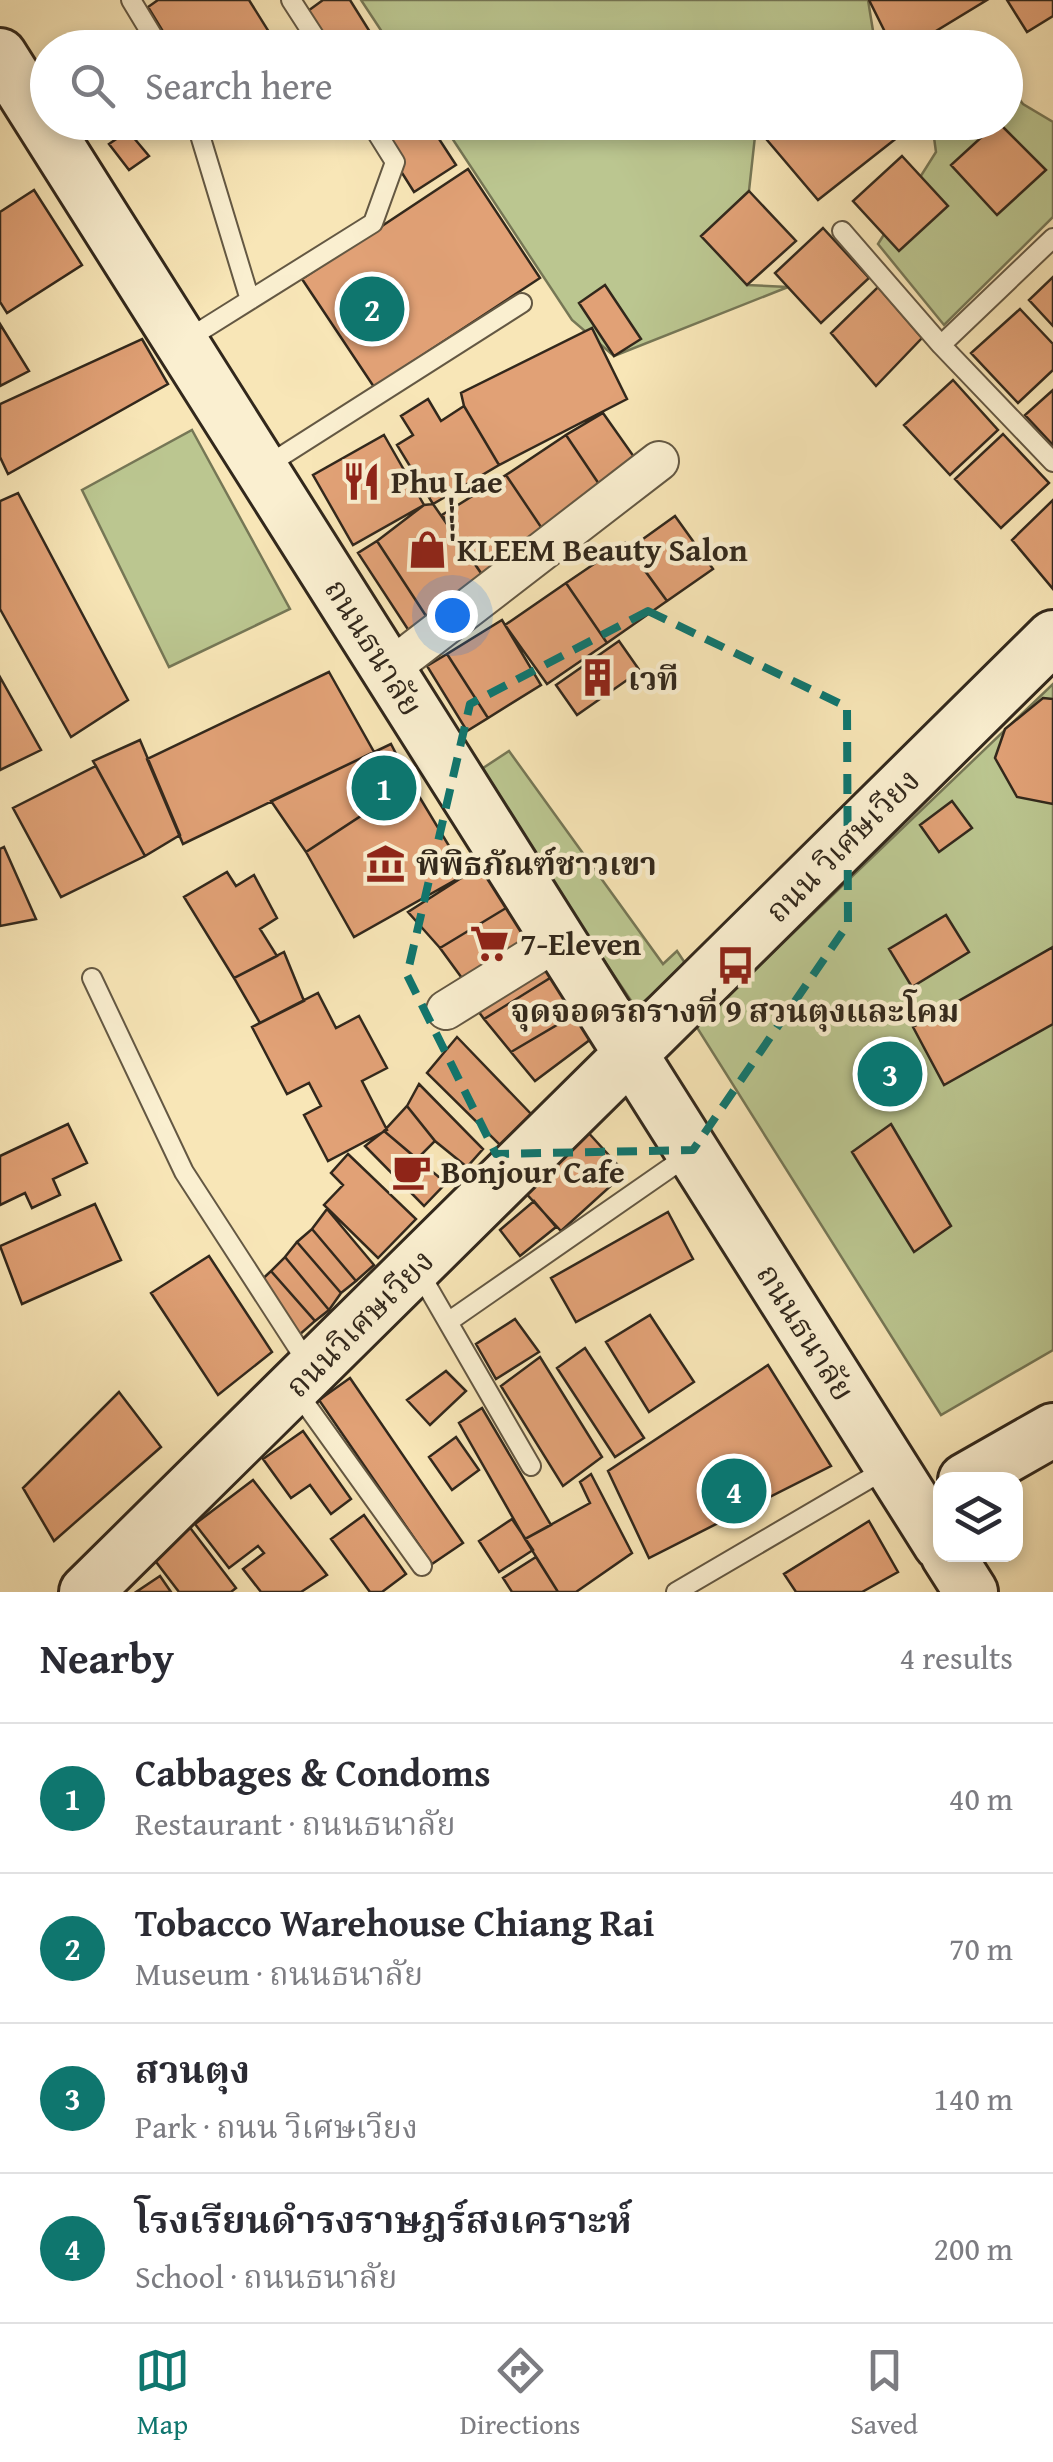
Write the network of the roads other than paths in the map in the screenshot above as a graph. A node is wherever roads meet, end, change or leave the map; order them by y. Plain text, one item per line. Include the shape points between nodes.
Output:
1 (131, 0) edge
2 (291, 0) edge
3 (149, 30) edge
4 (310, 30) edge
5 (0, 55) edge
6 (30, 102) edge
7 (54, 140) edge
8 (201, 140) edge
9 (381, 140) edge
10 (842, 231) dead end
11 (1053, 238) edge
12 (250, 300) junction
13 (522, 303) dead end
14 (182, 342) junction
15 (942, 345) junction
16 (659, 461) dead end
17 (1053, 462) edge
18 (261, 469) junction
19 (1053, 637) edge
20 (388, 670) junction
21 (559, 940) junction
22 (92, 978) dead end
23 (446, 1010) dead end
24 (630, 1053) junction
25 (693, 1152) junction
26 (417, 1267) junction
27 (448, 1322) junction
28 (303, 1378) junction
29 (1053, 1430) edge
30 (531, 1466) dead end
31 (980, 1472) edge
32 (922, 1503) edge
33 (952, 1562) edge
34 (422, 1566) dead end
35 (86, 1592) edge
36 (676, 1592) edge
37 (972, 1592) edge

1 - 3 lane
2 - 4 lane
5 - 6 street, ถนนธนาลัย
7 - 14 street, ถนนธนาลัย
8 - 12 lane
9 - 12 lane via 395,162 373,223
10 - 15 lane
11 - 15 lane
12 - 14 lane
13 - 18 lane
14 - 18 street, ถนนธนาลัย
15 - 17 lane
16 - 20 street
18 - 20 street, ถนนธนาลัย
19 - 24 street, ถนน วิเศษเวียง
20 - 21 street, ถนนธนาลัย
21 - 23 street
21 - 24 street, ถนนธนาลัย
22 - 28 lane via 184,1172
24 - 25 street, ถนนธนาลัย
24 - 26 street, ถนนวิเศษเวียง
25 - 27 lane
25 - 32 street, ถนนธนาลัย
26 - 27 lane
26 - 28 street, ถนนวิเศษเวียง
27 - 30 lane
28 - 34 lane
28 - 35 street, ถนนวิเศษเวียง
29 - 31 street
32 - 36 lane
33 - 37 street

